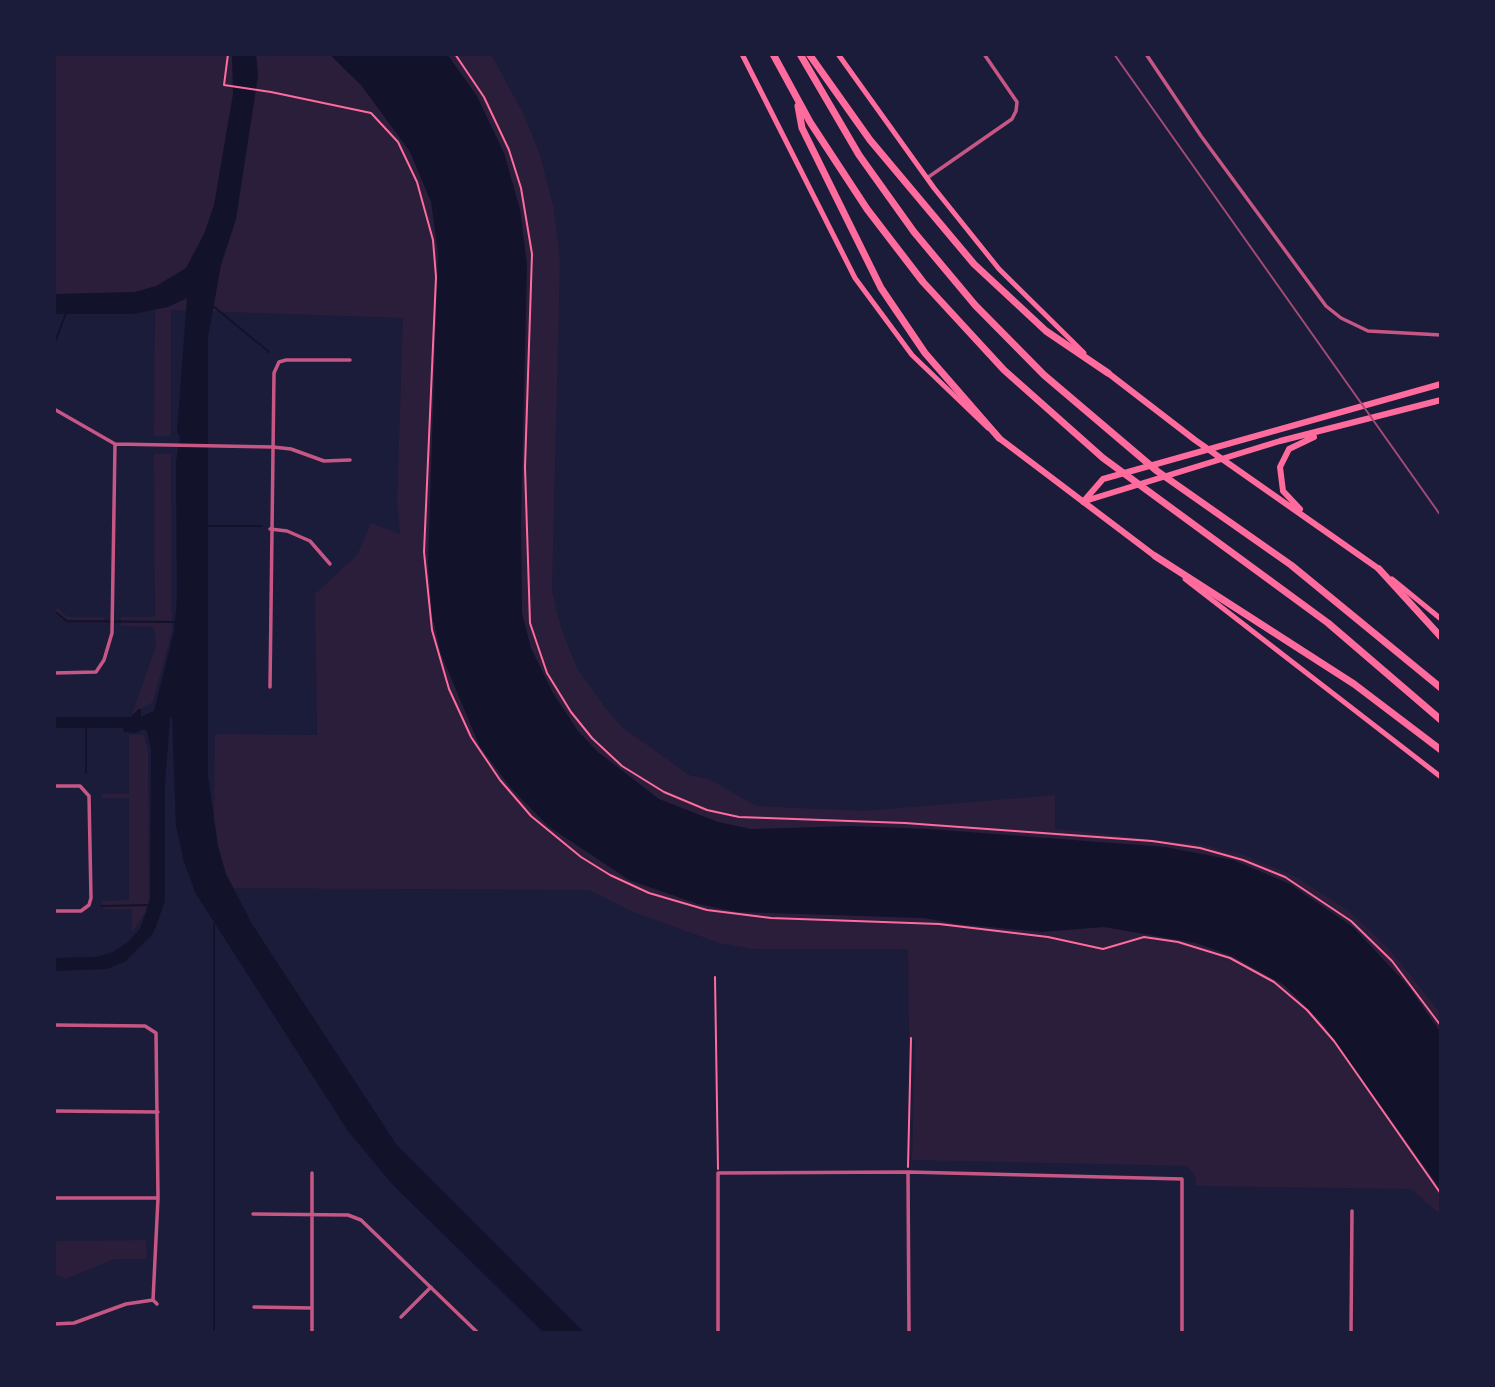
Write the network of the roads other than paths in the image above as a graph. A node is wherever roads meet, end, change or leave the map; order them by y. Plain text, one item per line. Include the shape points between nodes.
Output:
1 (742, 54) edge
2 (774, 54) edge
3 (800, 54) edge
4 (809, 54) edge
5 (838, 54) edge
6 (984, 54) edge
7 (1146, 54) edge
8 (797, 99) junction
9 (927, 178) junction
10 (1441, 335) edge
11 (350, 360) dead end
12 (1108, 373) junction
13 (1441, 384) edge
14 (1441, 400) edge
15 (54, 409) edge
16 (1332, 430) junction
17 (999, 438) junction
18 (115, 444) junction
19 (272, 447) junction
20 (1210, 450) junction
21 (350, 460) dead end
22 (1223, 460) junction
23 (1083, 502) junction
24 (270, 529) junction
25 (1324, 530) junction
26 (1155, 556) junction
27 (330, 564) dead end
28 (1379, 569) junction
29 (1441, 619) edge
30 (1441, 637) edge
31 (54, 673) edge
32 (270, 687) dead end
33 (1441, 688) edge
34 (1441, 720) edge
35 (1441, 750) edge
36 (1441, 777) edge
37 (89, 785) dead end
38 (54, 786) edge
39 (85, 789) junction
40 (54, 911) edge
41 (54, 1025) edge
42 (54, 1111) edge
43 (158, 1112) junction
44 (908, 1171) junction
45 (312, 1173) dead end
46 (54, 1198) edge
47 (158, 1198) junction
48 (1352, 1211) dead end
49 (311, 1213) junction
50 (253, 1214) dead end
51 (431, 1287) junction
52 (254, 1307) dead end
53 (312, 1308) junction
54 (401, 1317) dead end
55 (54, 1324) edge
56 (312, 1333) edge
57 (478, 1333) edge
58 (718, 1333) edge
59 (909, 1333) edge
60 (1182, 1333) edge
61 (1351, 1333) edge

1 - 17 main road via 855,278 912,355
2 - 8 highway
3 - 33 highway via 859,155 914,232 975,305 1044,375 1157,471 1302,573
4 - 12 highway via 870,140 974,264 1046,331
5 - 9 main road
6 - 9 street via 1017,102 1016,111 1012,119
7 - 10 street via 1326,306 1368,331
8 - 17 highway via 802,128 877,282 925,353
8 - 34 highway via 867,209 923,282 1004,370 1103,458 1328,623
9 - 12 main road via 1021,294
11 - 19 street via 278,362
12 - 20 highway
13 - 20 highway
14 - 16 highway
15 - 18 street
16 - 22 highway
16 - 25 highway via 1294,445 1283,457 1279,472 1286,496
17 - 23 highway
18 - 19 street
18 - 31 street via 112,633 98,673
19 - 21 street via 324,461
19 - 24 street
20 - 22 highway
20 - 23 highway via 1099,481
22 - 23 highway
22 - 25 highway
23 - 26 highway
24 - 27 street via 300,536
24 - 32 street
25 - 28 highway
26 - 35 highway via 1354,684
26 - 36 main road
28 - 29 main road
28 - 30 highway
37 - 39 street
38 - 39 street
39 - 40 street via 90,802 87,910
41 - 43 street via 154,1028
42 - 43 street
43 - 47 street
44 - 58 street via 718,1173
44 - 59 street
44 - 60 street via 1182,1179
45 - 49 street
46 - 47 street
47 - 55 street via 155,1302 120,1305 74,1323
48 - 61 street
49 - 50 street
49 - 51 street via 362,1220
49 - 53 street
51 - 54 street
51 - 57 street
52 - 53 street
53 - 56 street

